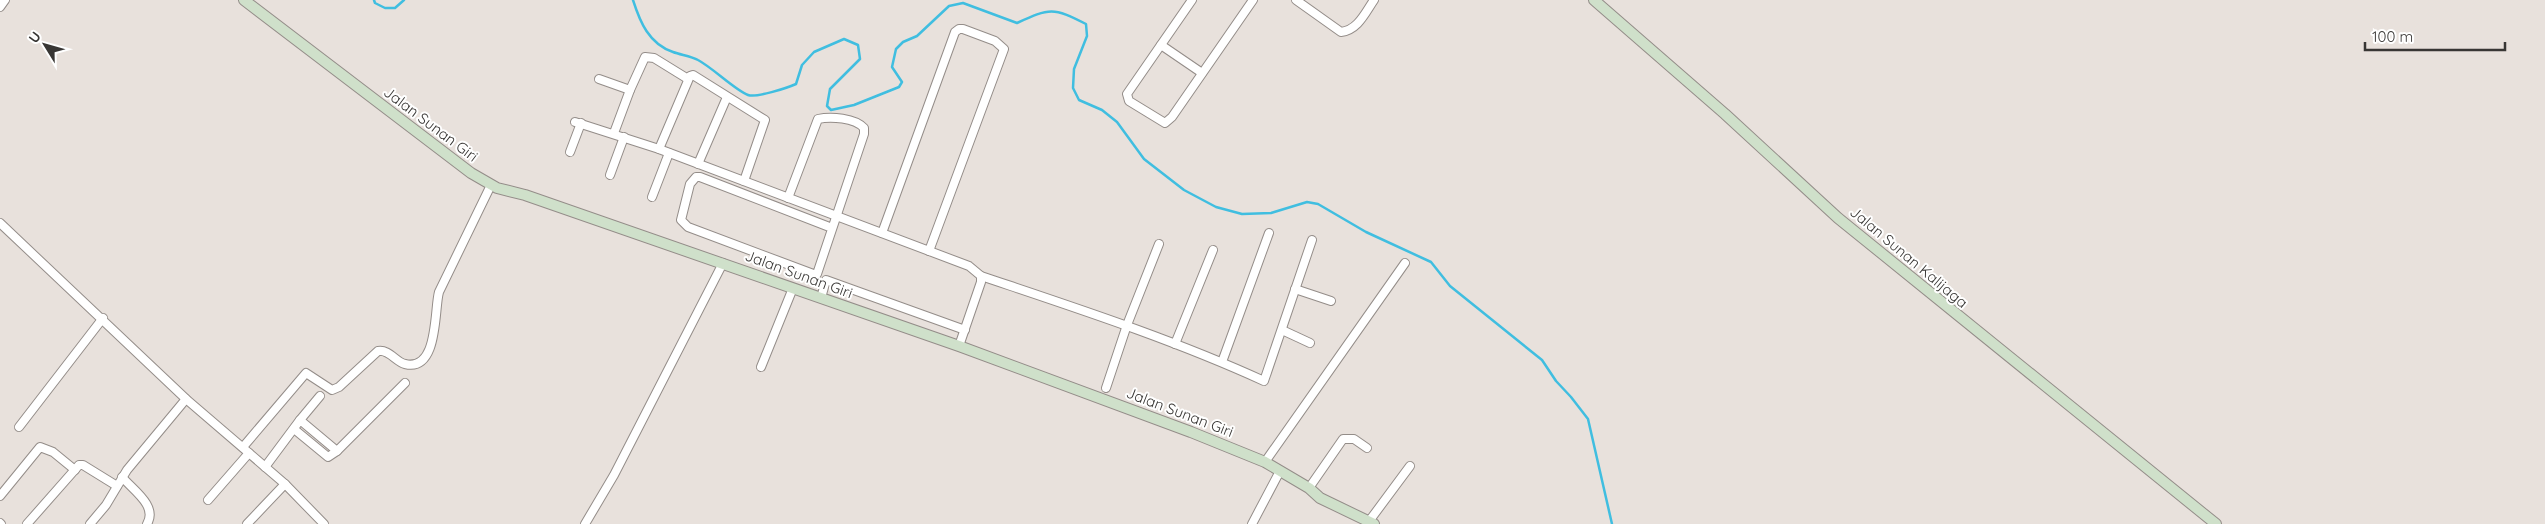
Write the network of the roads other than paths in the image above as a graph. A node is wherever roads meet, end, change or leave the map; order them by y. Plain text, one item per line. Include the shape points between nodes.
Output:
1 (5, 0) edge
2 (244, 0) edge
3 (1192, 0) edge
4 (1253, 0) edge
5 (1296, 0) edge
6 (1374, 0) edge
7 (1594, 0) edge
8 (0, 7) edge
9 (1161, 45) junction
10 (1202, 73) junction
11 (599, 79) dead end
12 (688, 79) junction
13 (630, 90) junction
14 (727, 97) junction
15 (614, 133) junction
16 (624, 137) junction
17 (658, 149) junction
18 (570, 152) dead end
19 (669, 153) junction
20 (698, 164) junction
21 (610, 175) dead end
22 (744, 181) junction
23 (491, 185) junction
24 (652, 197) dead end
25 (788, 198) junction
26 (836, 215) junction
27 (0, 223) edge
28 (832, 228) junction
29 (882, 233) junction
30 (1269, 233) dead end
31 (1312, 240) dead end
32 (1159, 244) dead end
33 (929, 250) junction
34 (1213, 250) dead end
35 (723, 263) junction
36 (1404, 263) dead end
37 (981, 276) junction
38 (793, 288) junction
39 (1295, 289) junction
40 (821, 298) junction
41 (1331, 301) dead end
42 (103, 318) junction
43 (1127, 326) junction
44 (965, 330) junction
45 (1282, 330) junction
46 (1310, 343) dead end
47 (1175, 344) junction
48 (959, 346) junction
49 (1222, 362) junction
50 (761, 367) dead end
51 (405, 384) dead end
52 (1106, 388) dead end
53 (320, 396) dead end
54 (186, 399) junction
55 (300, 420) junction
56 (19, 427) dead end
57 (294, 429) junction
58 (1367, 448) dead end
59 (246, 450) junction
60 (337, 451) junction
61 (1265, 462) junction
62 (1410, 466) dead end
63 (265, 467) junction
64 (75, 470) junction
65 (1280, 471) junction
66 (122, 478) junction
67 (285, 484) junction
68 (117, 486) junction
69 (1309, 488) junction
70 (0, 496) edge
71 (208, 500) dead end
72 (322, 523) edge
73 (1370, 523) edge
74 (27, 524) edge
75 (90, 524) edge
76 (147, 524) edge
77 (247, 524) edge
78 (585, 524) edge
79 (1252, 524) edge
80 (2216, 524) edge

1 - 8 street
2 - 23 street, Jalan Sunan Giri
3 - 9 street
4 - 10 street
5 - 6 street via 1341,32 1350,31 1358,24
7 - 80 street, Jalan Sunan Kalijaga via 1838,218
9 - 10 street
9 - 10 street via 1127,94 1129,101 1165,123
11 - 13 street
12 - 13 street via 654,58 645,57
12 - 14 street via 693,75
12 - 17 street
13 - 15 street
14 - 20 street
14 - 22 street via 765,120
15 - 16 street
15 - 18 street via 578,122
16 - 17 street
16 - 21 street
17 - 19 street
19 - 20 street
19 - 24 street
20 - 22 street
22 - 25 street
23 - 35 street, Jalan Sunan Giri
23 - 59 street via 438,292 433,340 419,362 405,364 378,351 332,390 306,373
25 - 26 street
25 - 26 street via 818,119 857,123 864,128 864,134
26 - 28 street
26 - 29 street
27 - 42 street
28 - 28 street via 815,275 688,227 681,220 681,215 692,179 700,177
29 - 33 street
29 - 33 street via 952,39 957,29 963,29 995,41 1004,49
30 - 49 street
31 - 39 street
32 - 43 street
33 - 37 street via 969,266
34 - 47 street
35 - 38 street, Jalan Sunan Giri
35 - 78 street via 614,476
36 - 61 street
37 - 43 street
37 - 44 street
38 - 40 street, Jalan Sunan Giri
38 - 50 street
39 - 41 street
39 - 45 street
40 - 44 street via 826,280
40 - 48 street, Jalan Sunan Giri
42 - 54 street
42 - 56 street
43 - 47 street
43 - 52 street
44 - 48 street
45 - 46 street
45 - 49 street via 1264,381
47 - 49 street
48 - 61 street, Jalan Sunan Giri
51 - 60 street
53 - 55 street
54 - 59 street
54 - 66 street
55 - 57 street
55 - 60 street
57 - 60 street via 328,457
57 - 63 street
58 - 69 street via 1354,439 1343,439
59 - 63 street
59 - 71 street
61 - 65 street, Jalan Sunan Giri
62 - 73 street
63 - 67 street
64 - 68 street via 83,465
64 - 70 street via 40,446
64 - 74 street
65 - 69 street, Jalan Sunan Giri
65 - 79 street
66 - 68 street
66 - 76 street via 150,509
67 - 72 street
67 - 77 street
68 - 75 street
69 - 73 street, Jalan Sunan Giri via 1320,498

